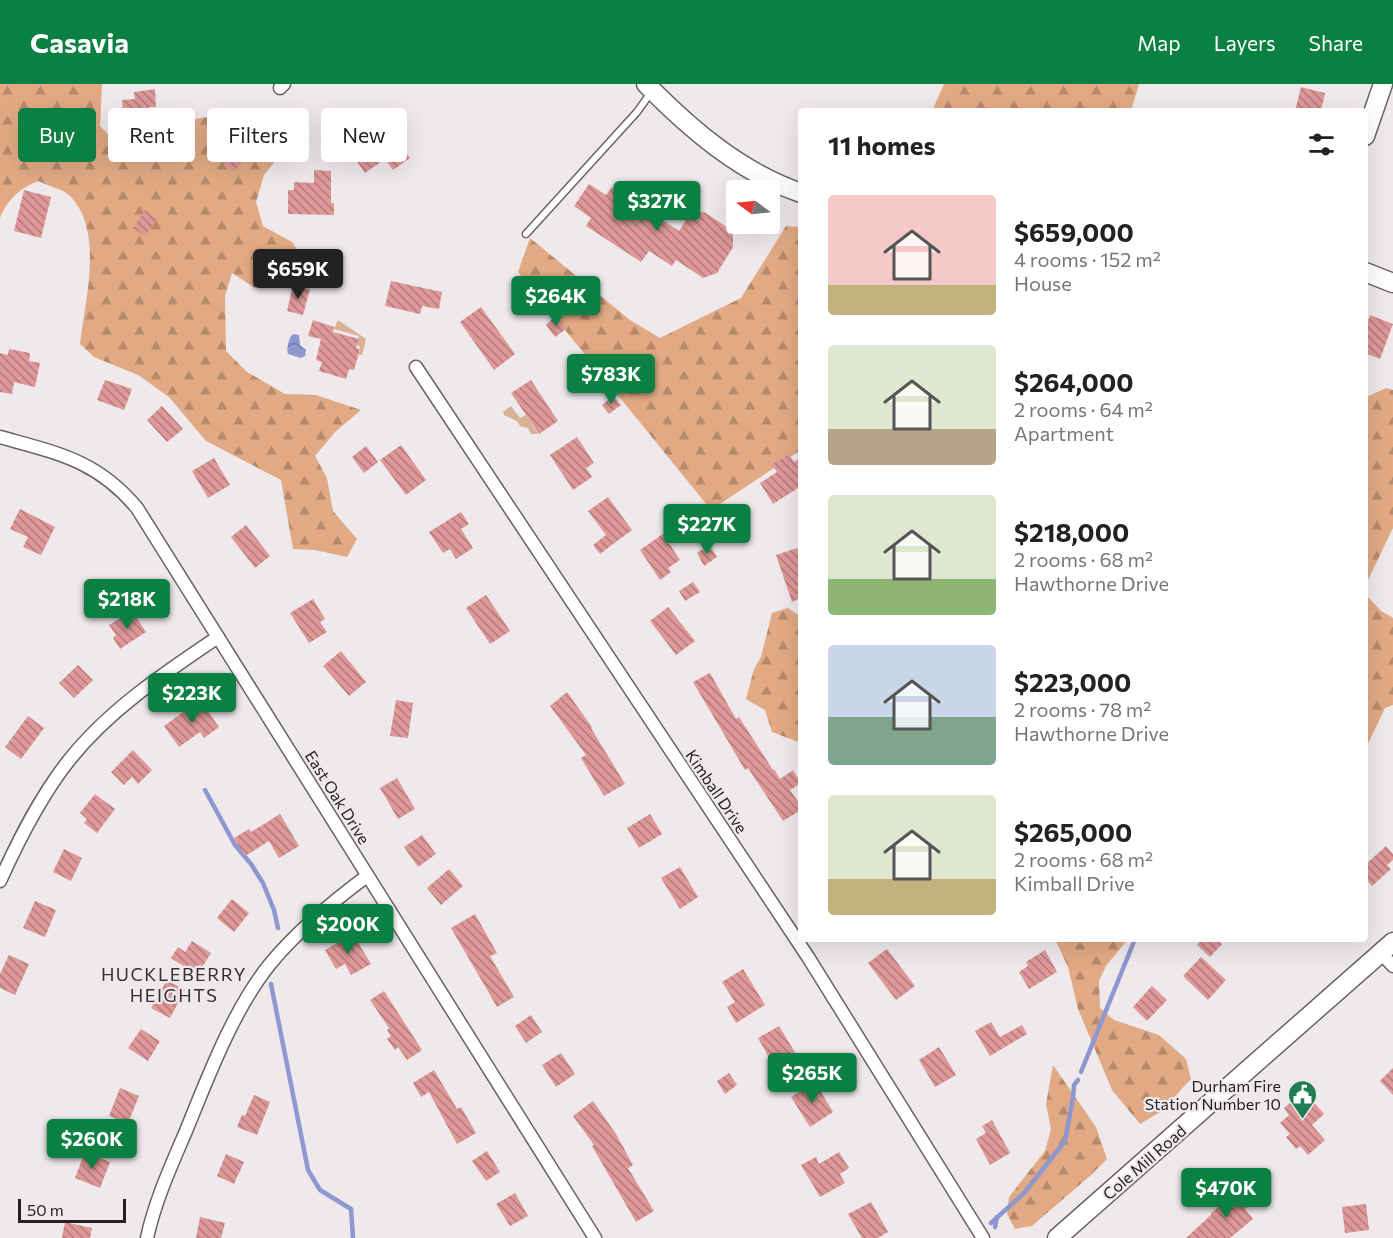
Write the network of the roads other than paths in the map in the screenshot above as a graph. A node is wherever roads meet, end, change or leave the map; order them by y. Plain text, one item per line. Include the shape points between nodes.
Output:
1 (1383, 84) edge
2 (649, 88) edge
3 (1368, 127) edge
4 (798, 192) edge
5 (526, 234) dead end
6 (1368, 273) edge
7 (1393, 283) edge
8 (416, 367) dead end
9 (0, 437) edge
10 (218, 637) junction
11 (367, 876) junction
12 (0, 881) edge
13 (798, 942) edge
14 (798, 942) edge
15 (1389, 954) edge
16 (147, 1238) edge
17 (595, 1238) edge
18 (983, 1238) edge
19 (1057, 1238) edge

1 - 3 street
2 - 4 street via 726,154 769,180
2 - 5 lane via 637,112
6 - 7 street
8 - 13 street, Kimball Drive
9 - 10 street, East Oak Drive via 76,460 115,484 137,508
10 - 11 street, East Oak Drive
10 - 12 street via 143,691 70,759
11 - 16 street via 304,927 268,966 252,992 221,1048 157,1203
11 - 17 street, East Oak Drive
14 - 18 street, Kimball Drive
15 - 19 street, Cole Mill Road

